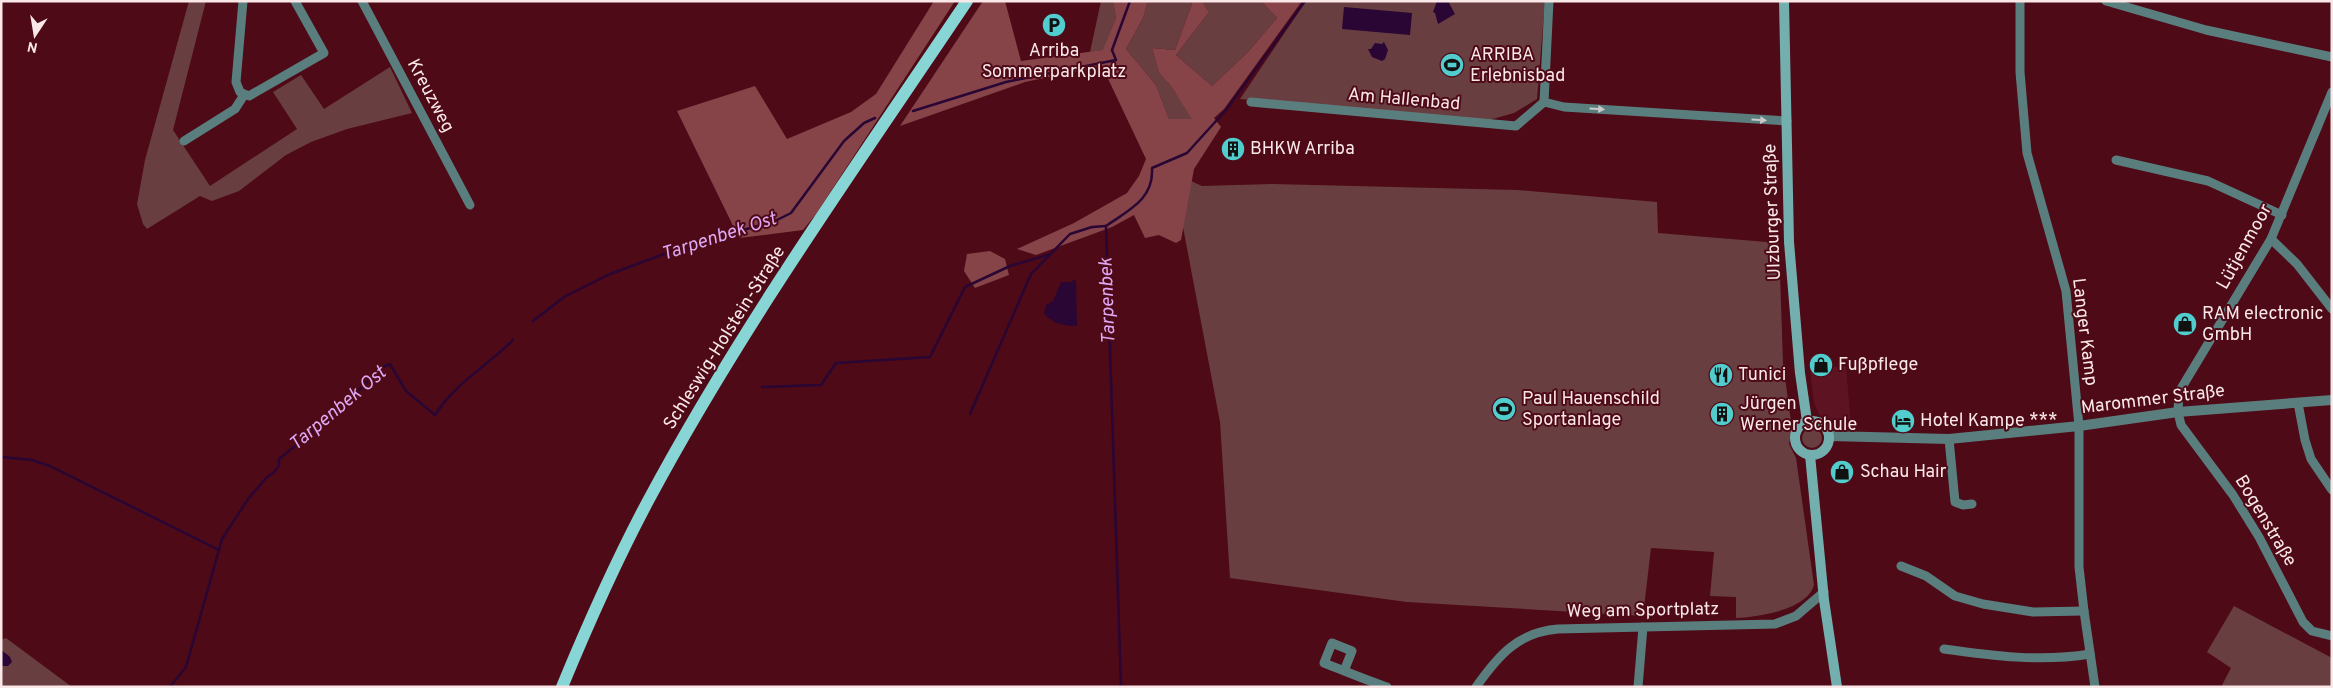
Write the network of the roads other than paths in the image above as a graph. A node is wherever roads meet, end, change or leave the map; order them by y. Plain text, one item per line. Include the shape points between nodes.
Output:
1 (243, 1) edge
2 (295, 1) edge
3 (362, 1) edge
4 (967, 1) edge
5 (1549, 1) edge
6 (1784, 1) edge
7 (2020, 1) edge
8 (2106, 1) edge
9 (2332, 57) edge
10 (2332, 92) edge
11 (244, 95) junction
12 (1251, 102) dead end
13 (1544, 102) junction
14 (1787, 121) junction
15 (184, 141) dead end
16 (2116, 160) dead end
17 (470, 205) dead end
18 (2282, 215) junction
19 (2271, 238) junction
20 (2332, 309) edge
21 (2332, 400) edge
22 (2298, 403) junction
23 (2178, 412) junction
24 (1807, 422) junction
25 (2078, 426) junction
26 (1829, 436) junction
27 (1949, 439) junction
28 (1810, 455) junction
29 (2332, 490) edge
30 (1972, 504) dead end
31 (1901, 566) dead end
32 (1824, 592) junction
33 (2084, 612) junction
34 (1643, 627) junction
35 (2332, 636) edge
36 (1944, 649) dead end
37 (2090, 654) junction
38 (1344, 671) dead end
39 (562, 687) edge
40 (1387, 687) edge
41 (1476, 687) edge
42 (1638, 687) edge
43 (1837, 687) edge
44 (2095, 687) edge

1 - 11 street via 236,82
2 - 11 street via 324,53 253,95
3 - 17 street, Kreuzweg
4 - 39 main road, Schleswig-Holstein-Straße via 777,286 698,414 629,538
5 - 13 street
6 - 14 main road, Ulzburger Straße
7 - 25 street, Langer Kamp via 2020,72 2027,153 2066,291
8 - 9 street via 2206,30
10 - 18 street, Lütjenmoor
11 - 15 street via 235,108
12 - 13 street, Am Hallenbad via 1516,126
13 -> 14 street via 1564,107
14 - 24 main road, Ulzburger Straße via 1789,242
16 - 18 street via 2208,181
18 - 19 street, Lütjenmoor
19 - 20 street via 2297,264
19 - 23 street, Lütjenmoor via 2179,392
21 - 22 street, Marommer Straße
22 - 23 street, Marommer Straße
22 - 29 street via 2311,459
23 - 25 street, Marommer Straße
23 - 35 street, Bogenstraße via 2181,424 2259,537 2303,622 2312,631
24 - 26 main road via 1822,424
24 - 28 main road via 1796,432 1795,441 1800,450
25 - 27 street, Marommer Straße
25 - 33 street, Langer Kamp via 2079,558
26 - 27 street, Marommer Straße
26 - 28 main road via 1821,453
27 - 30 street via 1955,502
28 - 32 main road
31 - 33 street via 1926,576 1955,596 1983,604 2033,612
32 - 34 street, Weg am Sportplatz via 1796,616 1776,624
32 - 43 main road
33 - 37 street, Langer Kamp
34 - 41 street, Weg am Sportplatz via 1553,629 1533,634 1503,652
34 - 42 street
36 - 37 street via 2027,659
37 - 44 street, Langer Kamp
38 - 40 street

